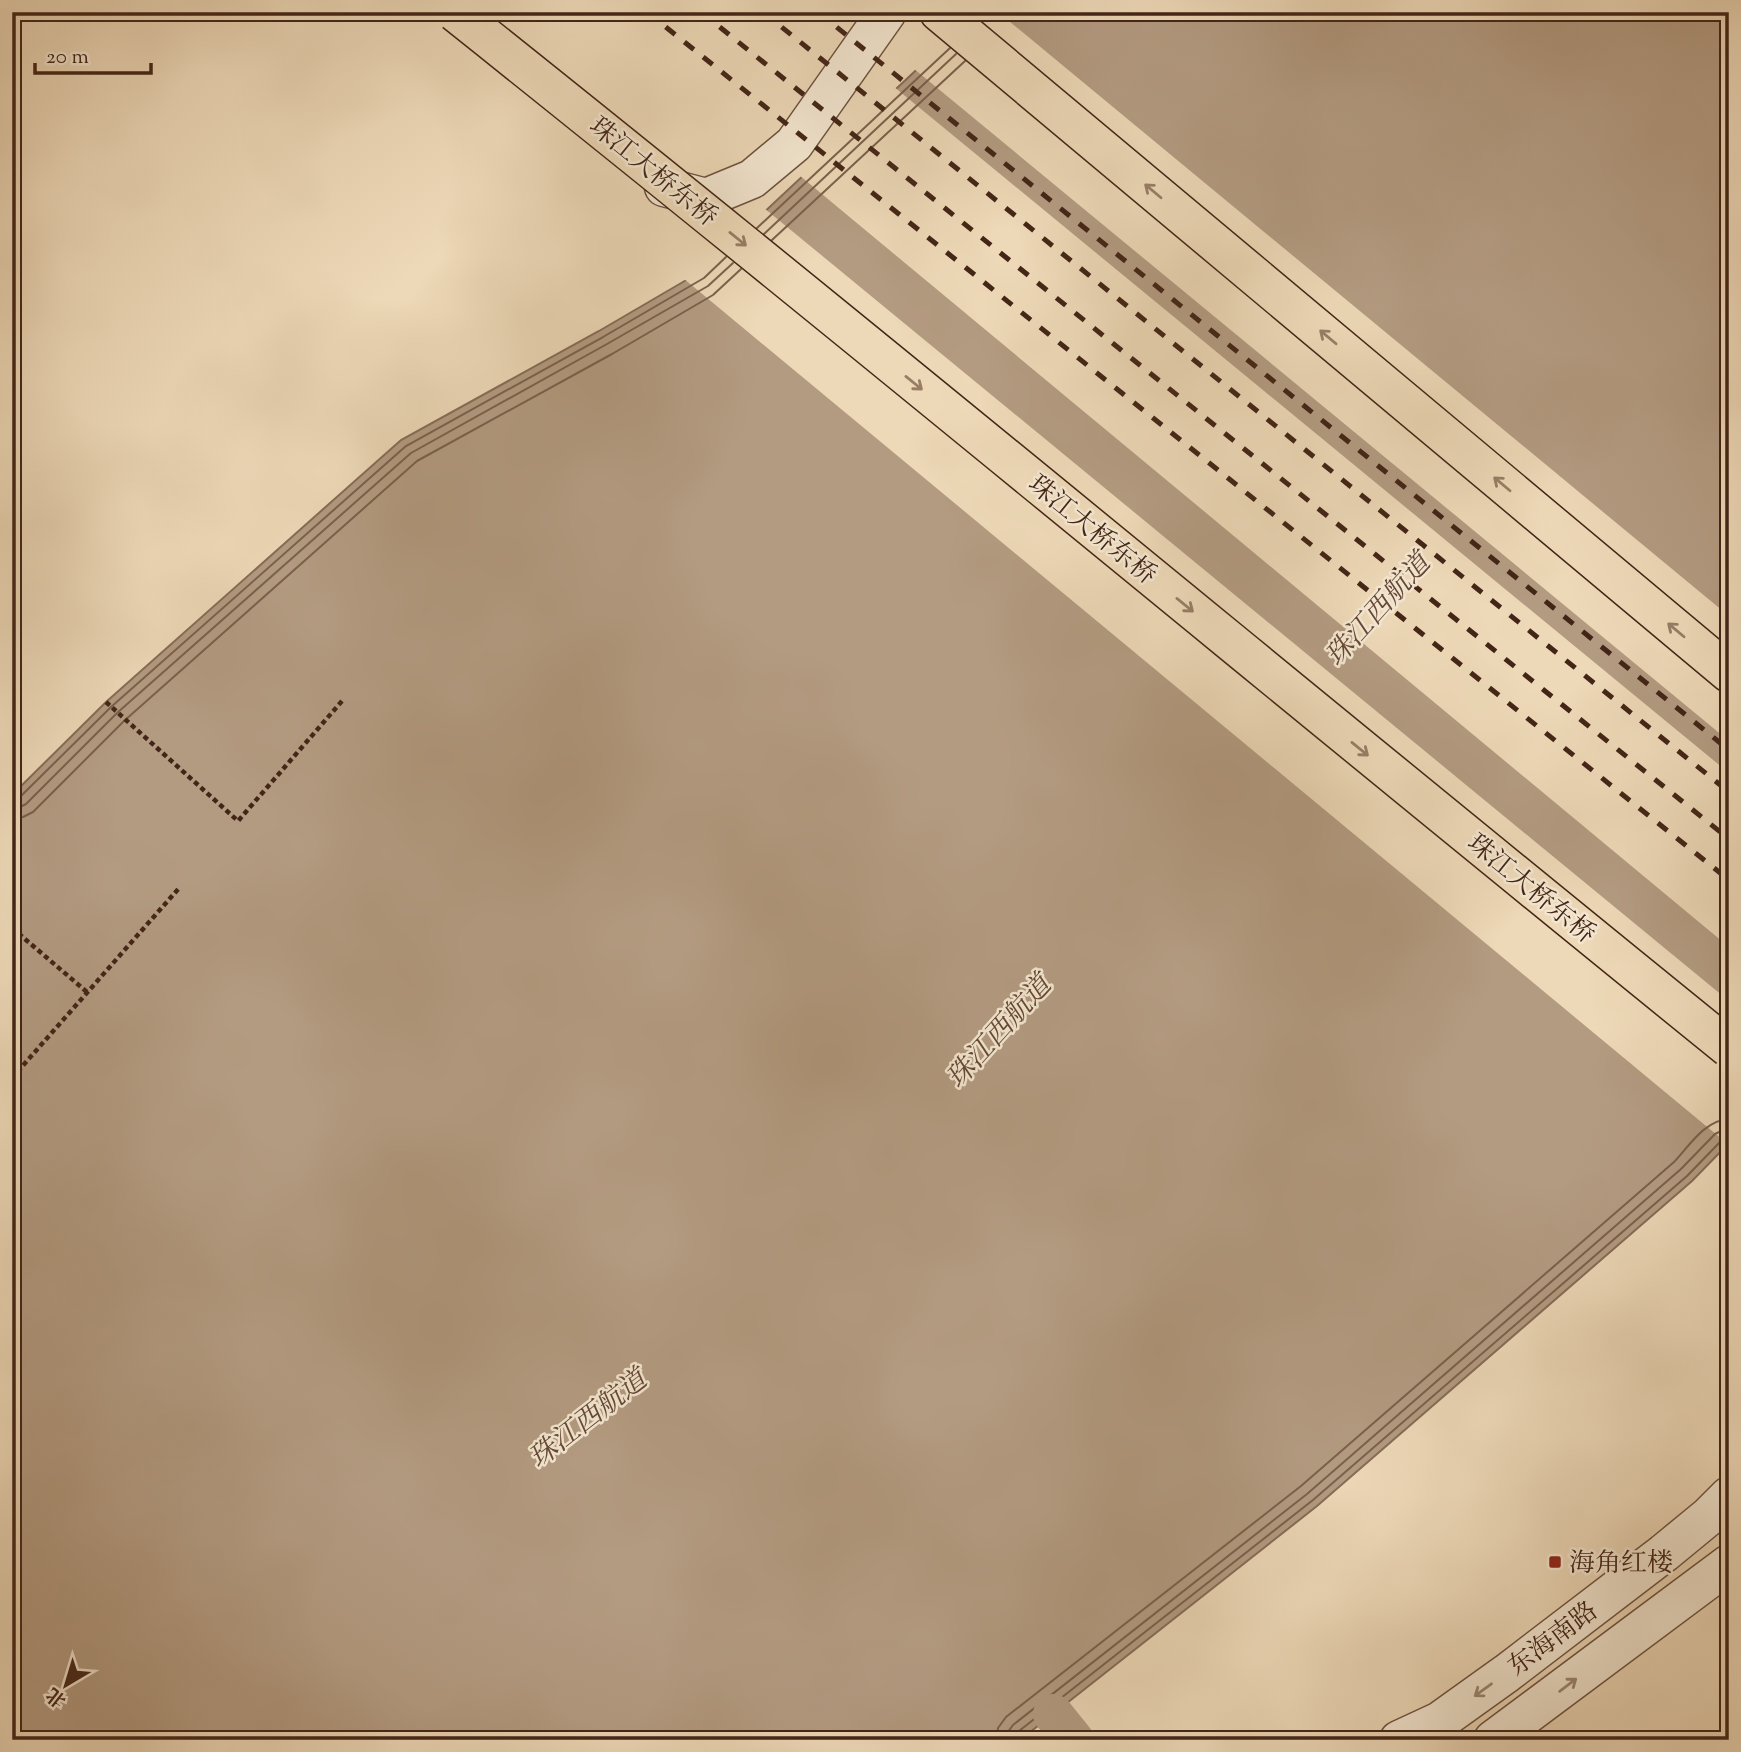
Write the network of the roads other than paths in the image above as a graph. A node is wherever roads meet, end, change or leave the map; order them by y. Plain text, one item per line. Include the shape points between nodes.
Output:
1 (455, 12) edge
2 (480, 12) edge
3 (887, 12) edge
4 (939, 12) edge
5 (552, 110) dead end
6 (696, 204) junction
7 (1729, 673) edge
8 (1729, 1048) edge
9 (1729, 1496) edge
10 (1729, 1564) edge
11 (1399, 1740) edge
12 (1493, 1740) edge

1 - 6 highway, 珠江大桥东桥, bridge
2 - 6 highway, bridge
3 - 5 street via 793,144 752,179 706,198 639,180
7 -> 4 highway
6 -> 8 highway, 珠江大桥东桥, bridge
9 -> 11 street, 东海南路 via 1664,1553 1507,1673 1440,1721
12 -> 10 street, 东海南路

